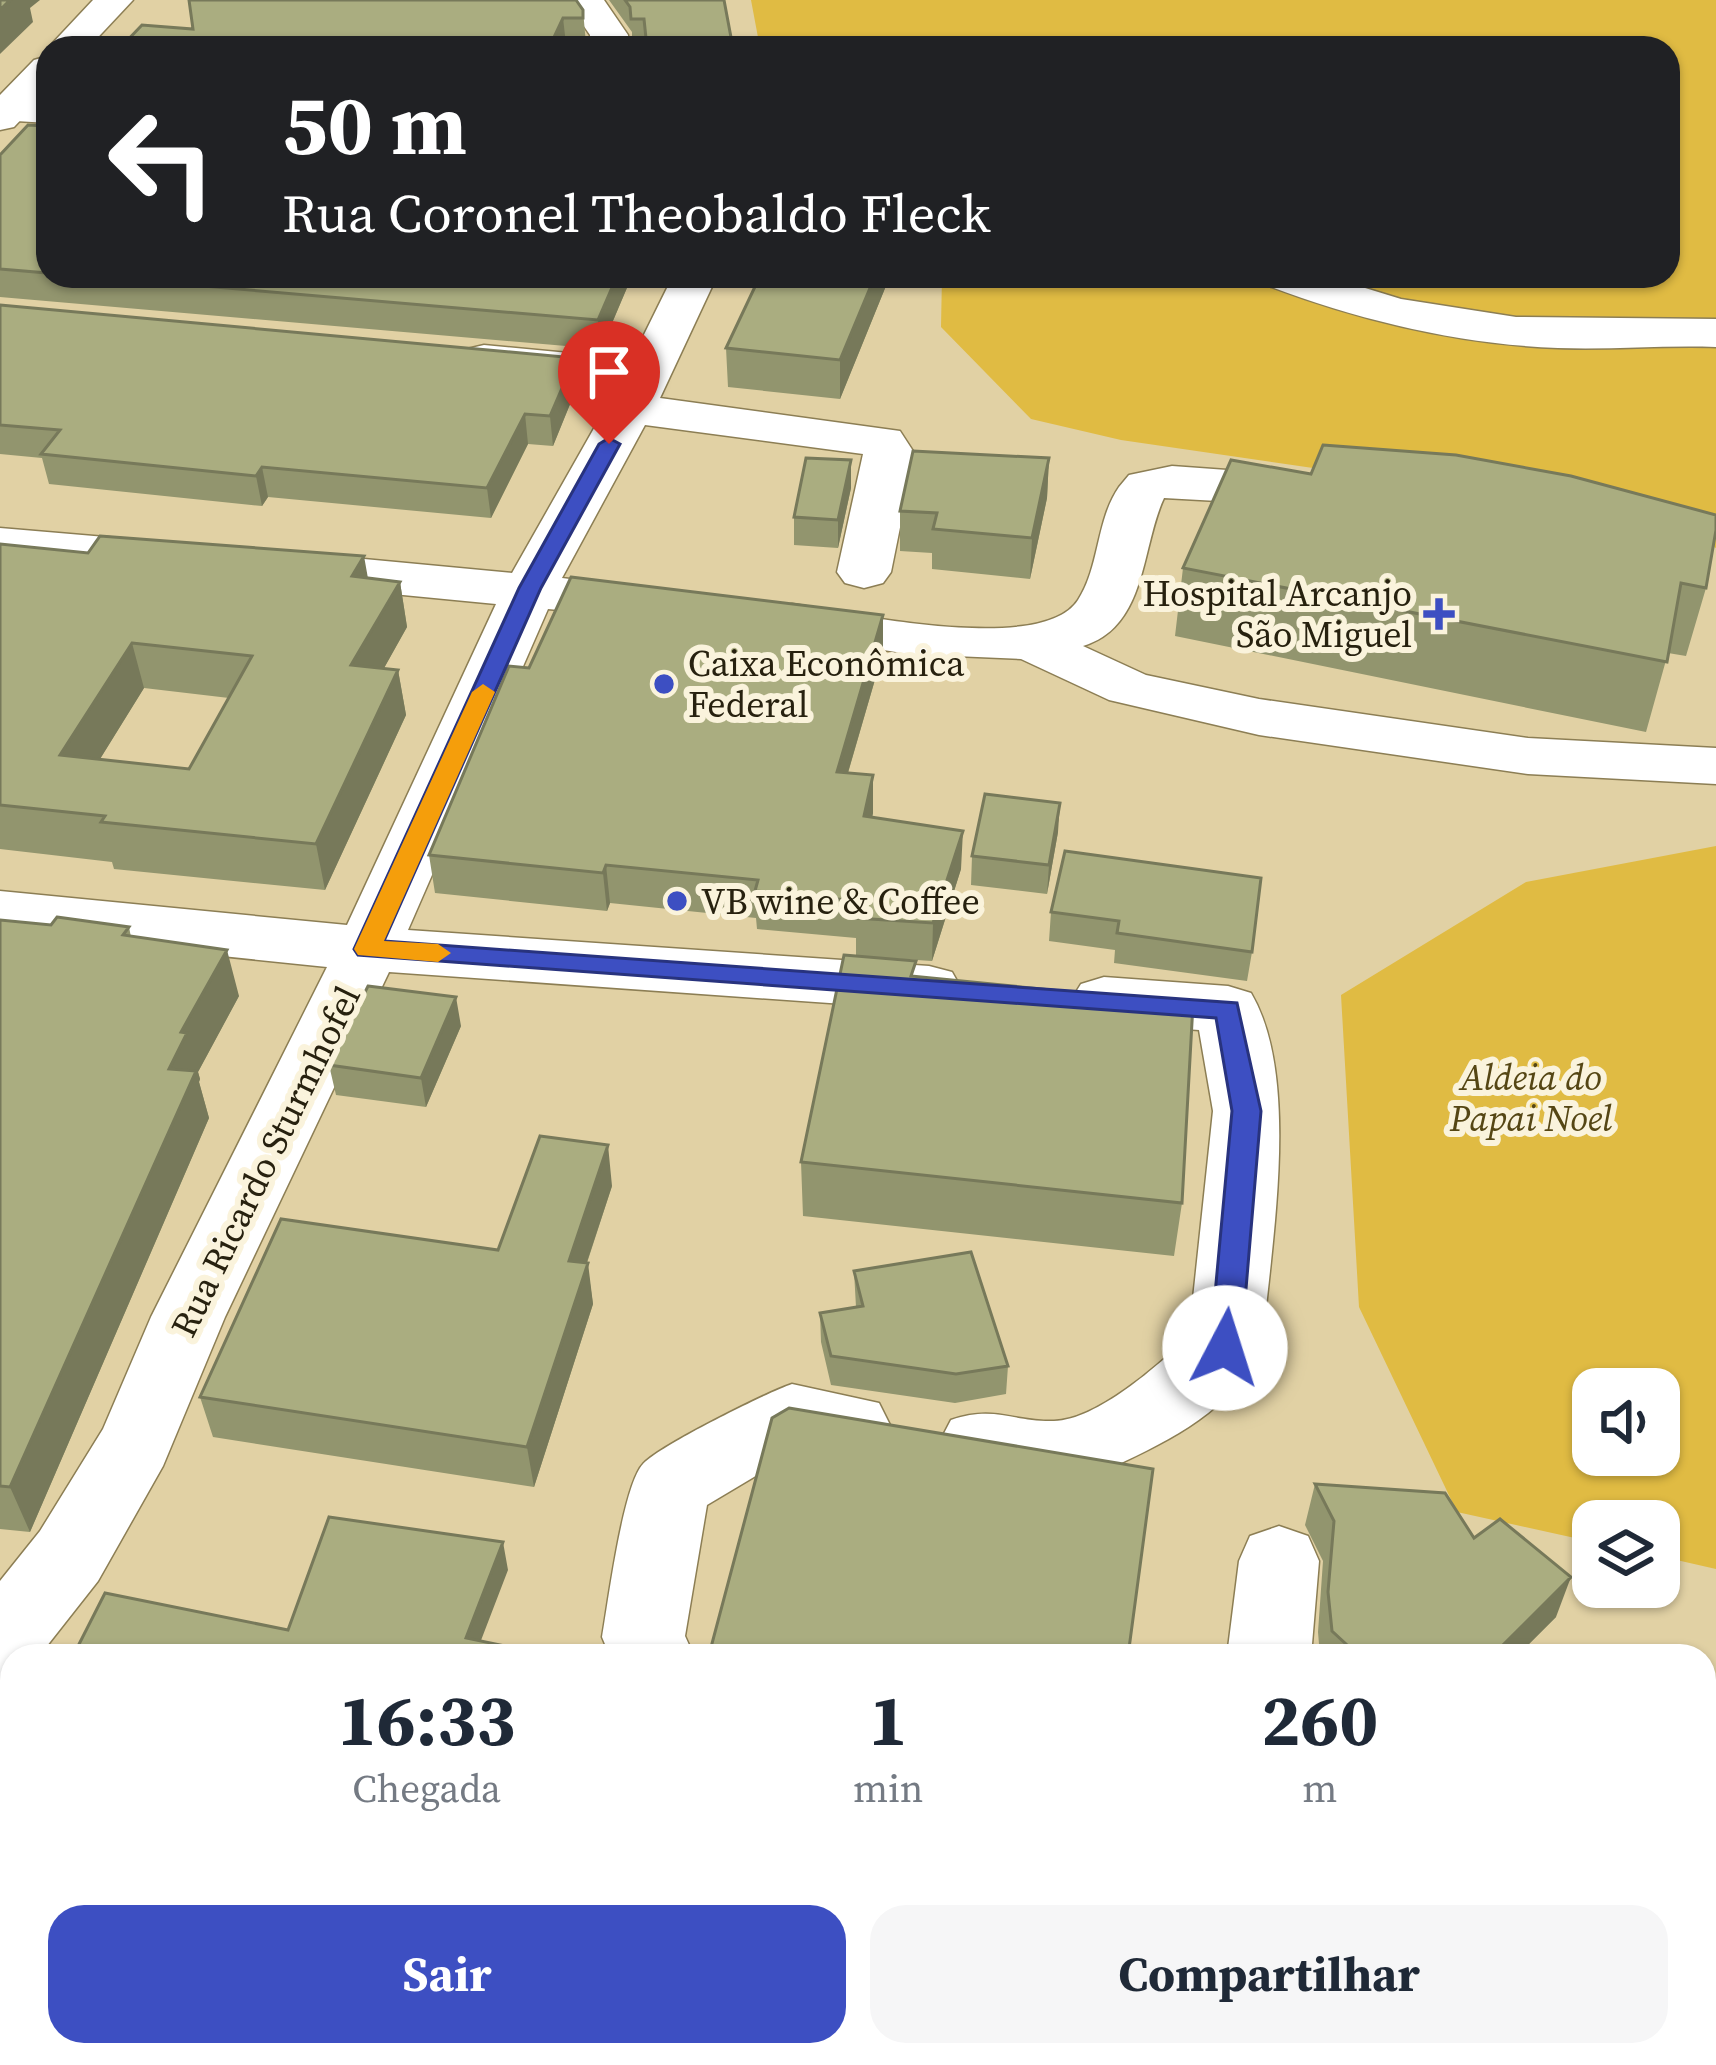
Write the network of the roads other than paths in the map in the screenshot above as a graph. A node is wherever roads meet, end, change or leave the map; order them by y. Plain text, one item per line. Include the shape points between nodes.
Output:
1 (114, 0) edge
2 (585, 0) edge
3 (79, 36) edge
4 (609, 36) edge
5 (36, 83) edge
6 (14, 111) edge
7 (689, 288) edge
8 (1317, 288) edge
9 (1716, 333) edge
10 (440, 355) edge
11 (639, 391) junction
12 (1353, 494) edge
13 (0, 544) edge
14 (864, 572) dead end
15 (530, 588) junction
16 (1034, 644) junction
17 (1716, 766) edge
18 (0, 912) edge
19 (368, 949) junction
20 (1279, 1562) dead end
21 (0, 1643) edge
22 (646, 1644) edge
23 (1270, 1644) edge

1 - 3 street
2 - 4 street
5 - 6 street
7 - 11 street, Rua Ricardo Sturmhofel
8 - 9 street via 1485,327
10 - 11 street
11 - 14 street via 882,442 889,463
11 - 15 street, Rua Ricardo Sturmhofel
12 - 16 street via 1147,486 1102,608 1078,633
13 - 15 street
15 - 16 street
15 - 19 street, Rua Ricardo Sturmhofel
16 - 17 street via 1129,688 1259,717 1528,756
18 - 19 street
19 - 21 street, Rua Ricardo Sturmhofel via 188,1317 136,1443 69,1556
19 - 22 street via 1228,1009 1246,1111 1225,1348 1164,1408 1063,1455 792,1416 670,1487
20 - 23 street

